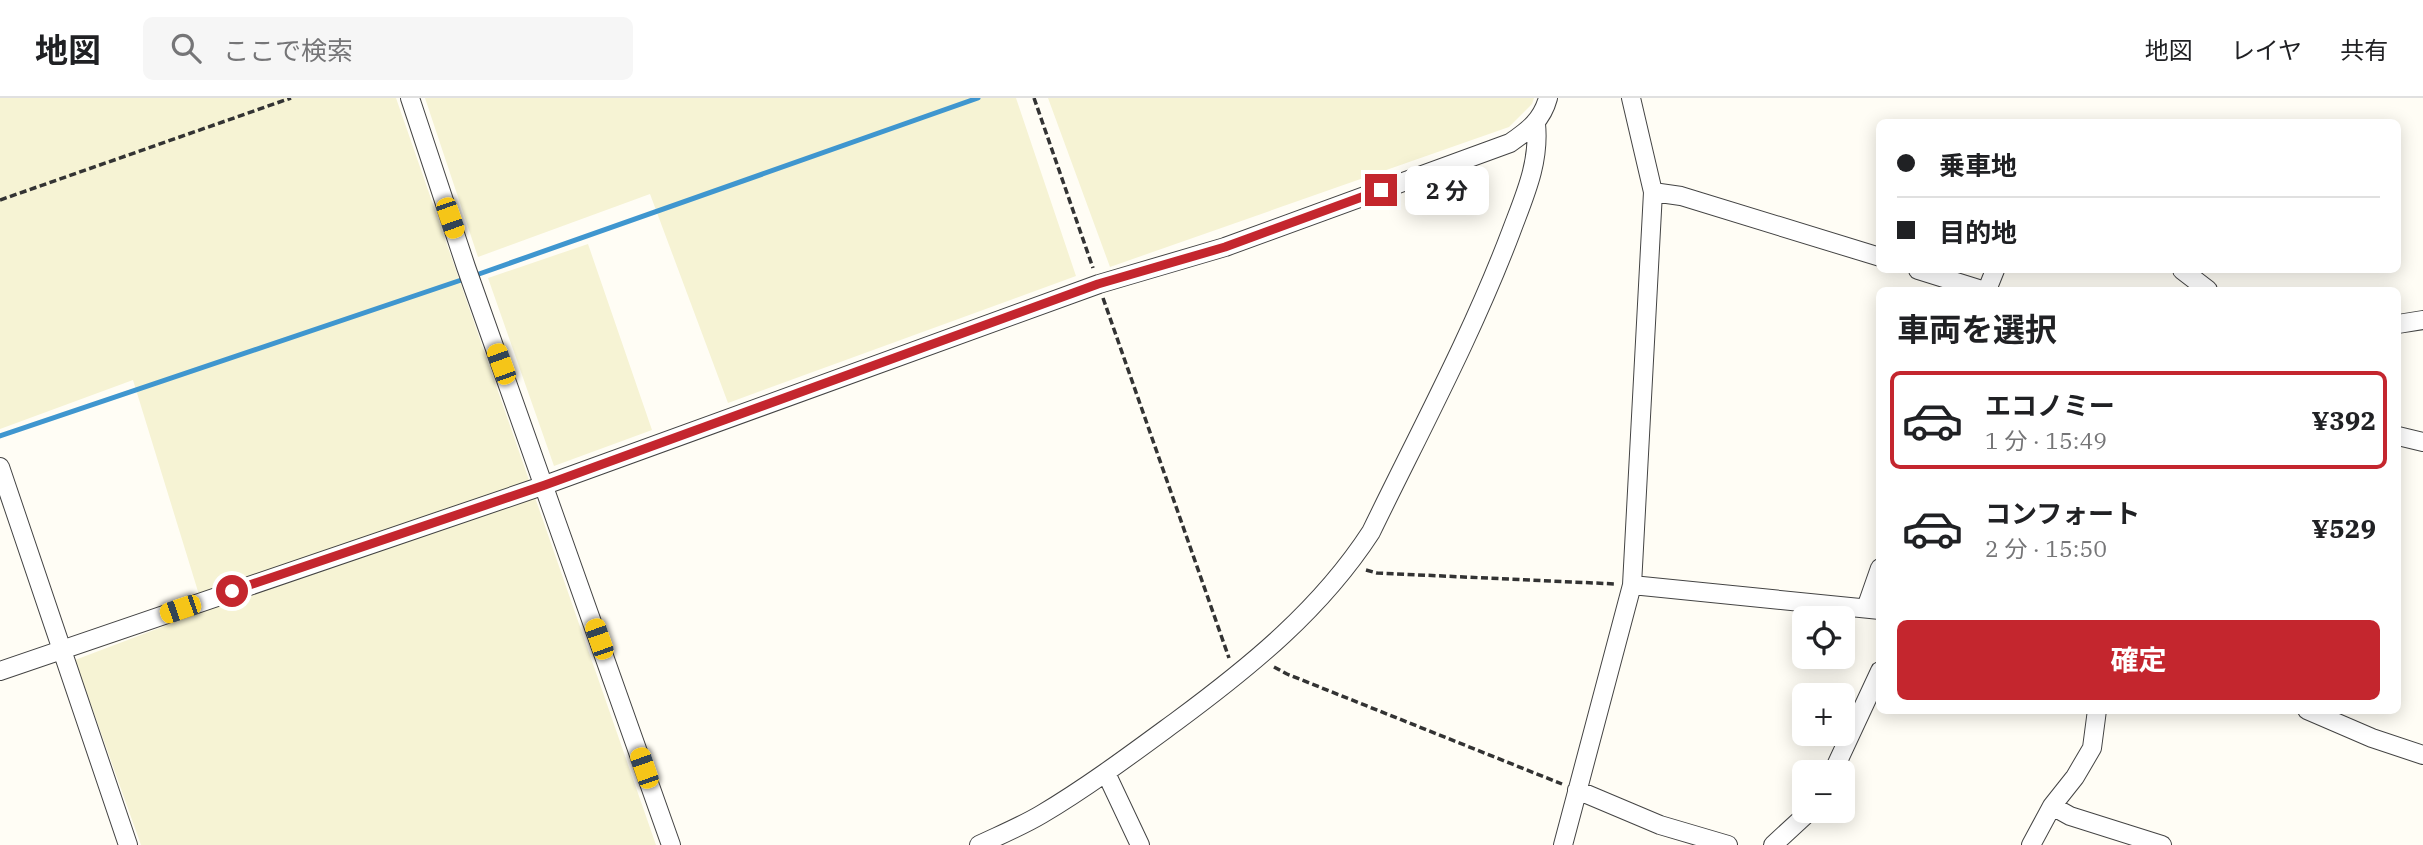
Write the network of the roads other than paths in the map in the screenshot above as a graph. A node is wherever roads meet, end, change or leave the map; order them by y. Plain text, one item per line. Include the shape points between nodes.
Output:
1 (410, 98) edge
2 (1548, 98) edge
3 (1630, 98) edge
4 (1536, 124) junction
5 (1653, 192) junction
6 (1876, 256) edge
7 (1928, 273) edge
8 (2186, 273) edge
9 (1974, 287) edge
10 (2204, 287) edge
11 (2423, 320) edge
12 (2401, 324) edge
13 (2401, 437) edge
14 (2423, 442) edge
15 (0, 467) edge
16 (545, 485) junction
17 (1633, 585) junction
18 (1876, 591) edge
19 (1873, 609) edge
20 (60, 650) junction
21 (0, 671) edge
22 (1876, 680) edge
23 (2096, 714) edge
24 (2316, 714) edge
25 (2423, 755) edge
26 (1839, 760) edge
27 (1106, 773) junction
28 (1577, 790) junction
29 (2052, 806) junction
30 (1797, 823) edge
31 (128, 845) edge
32 (671, 845) edge
33 (979, 845) edge
34 (1140, 845) edge
35 (1563, 845) edge
36 (1728, 845) edge
37 (1773, 845) edge
38 (2031, 845) edge
39 (2162, 845) edge

1 - 16 street
2 - 4 street
3 - 5 street
4 - 16 street via 1510,143 1225,247 1098,284
4 - 27 street via 1531,179 1496,274 1371,532 1350,564 1307,614 1258,657
5 - 6 street via 1681,196
5 - 17 street
7 - 9 street
8 - 10 street
11 - 12 street
13 - 14 street
15 - 20 street
16 - 20 street
16 - 32 street
17 - 19 street
17 - 28 street
18 - 19 street
20 - 21 street
20 - 31 street
22 - 26 street
23 - 29 street via 2092,748
24 - 25 street
27 - 33 street via 1039,816
27 - 34 street
28 - 35 street
28 - 36 street via 1660,825
29 - 38 street
29 - 39 street
30 - 37 street

